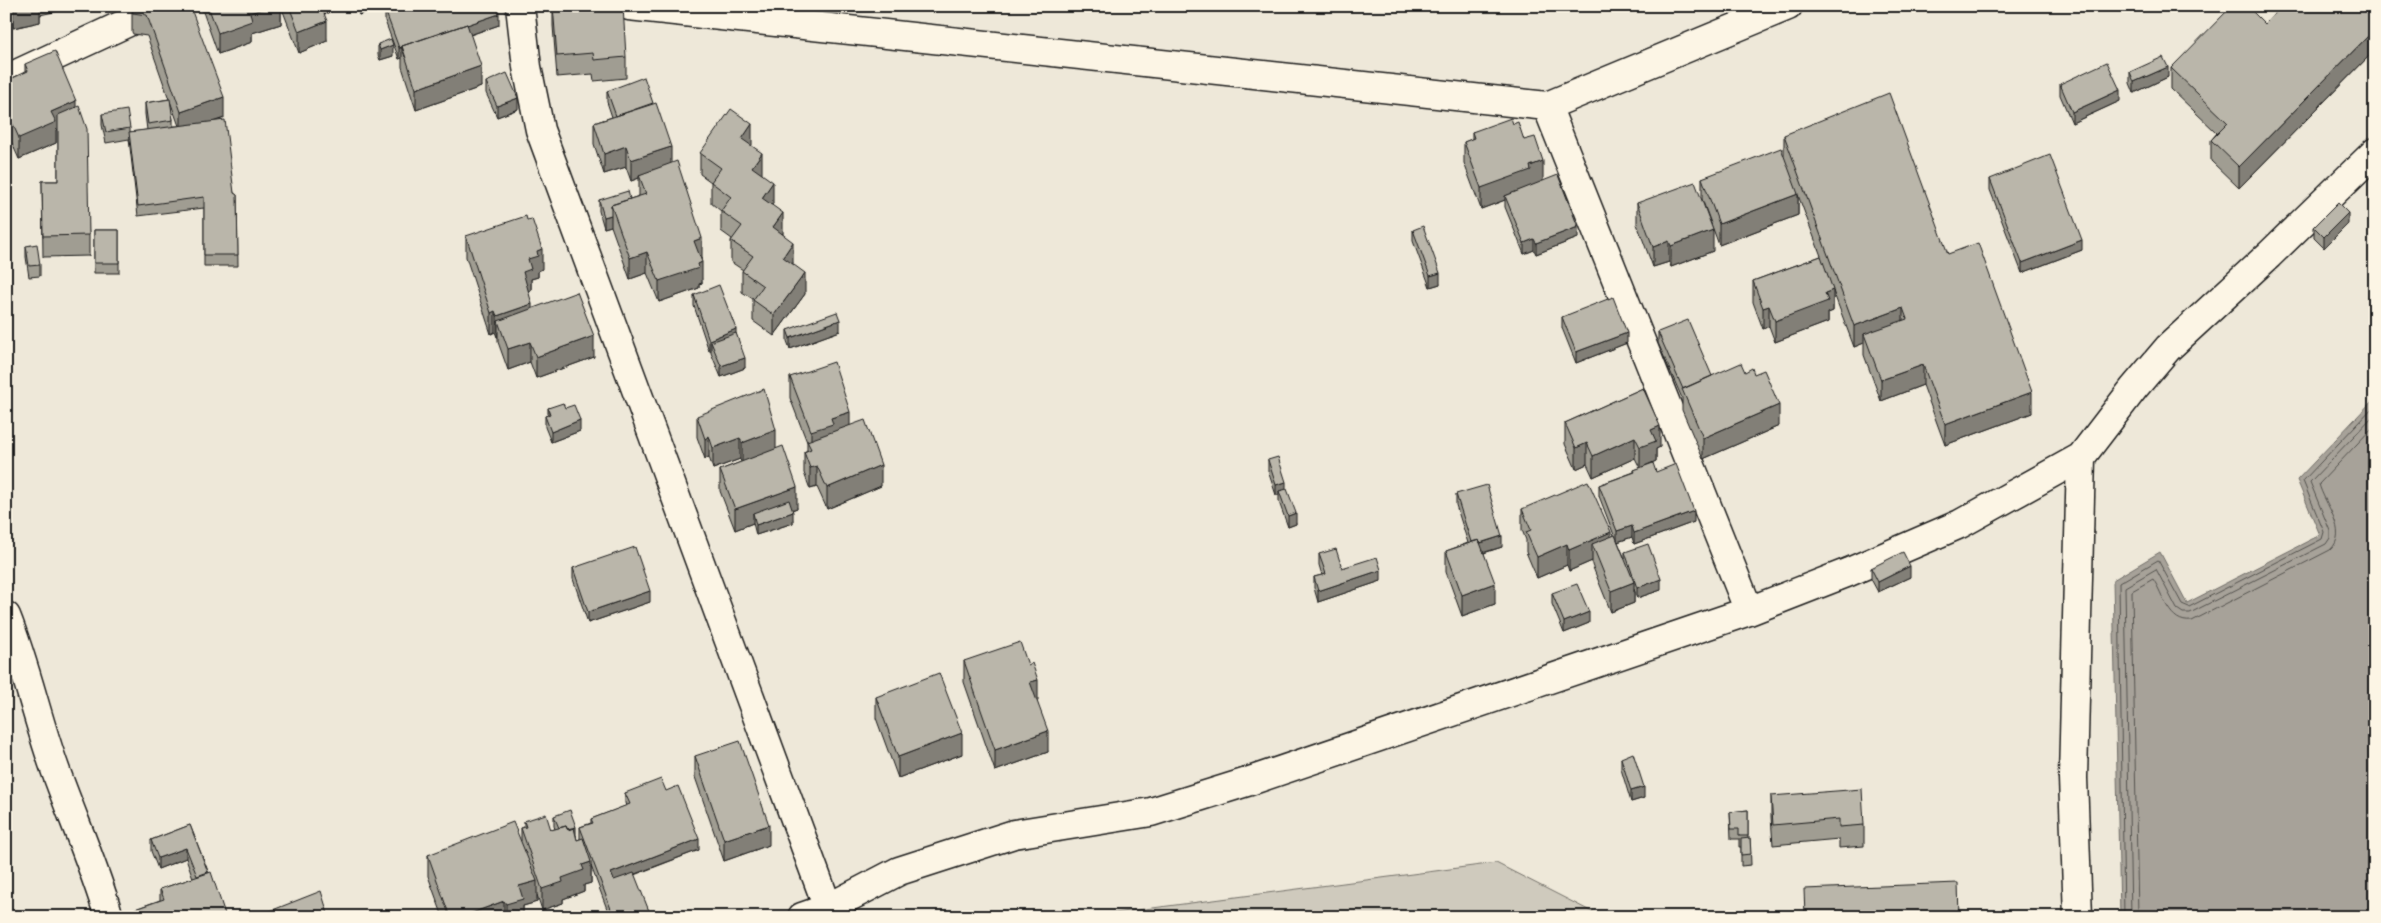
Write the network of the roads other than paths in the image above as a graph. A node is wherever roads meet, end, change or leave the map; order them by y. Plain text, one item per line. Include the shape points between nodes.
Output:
1 (163, 6) edge
2 (520, 6) edge
3 (629, 6) edge
4 (1788, 6) edge
5 (6, 78) edge
6 (1546, 106) junction
7 (2375, 152) edge
8 (2081, 458) junction
9 (1749, 612) junction
10 (6, 616) edge
11 (828, 908) junction
12 (109, 917) edge
13 (802, 917) edge
14 (2078, 917) edge

1 - 5 street
2 - 11 street via 527,67 540,130
3 - 6 street
4 - 6 street
6 - 9 street
7 - 8 street via 2270,255 2168,348
8 - 9 street via 1960,524
8 - 14 street via 2073,778
9 - 11 street via 1151,812 1014,834 900,871
10 - 12 street via 55,769 96,873
11 - 13 street

